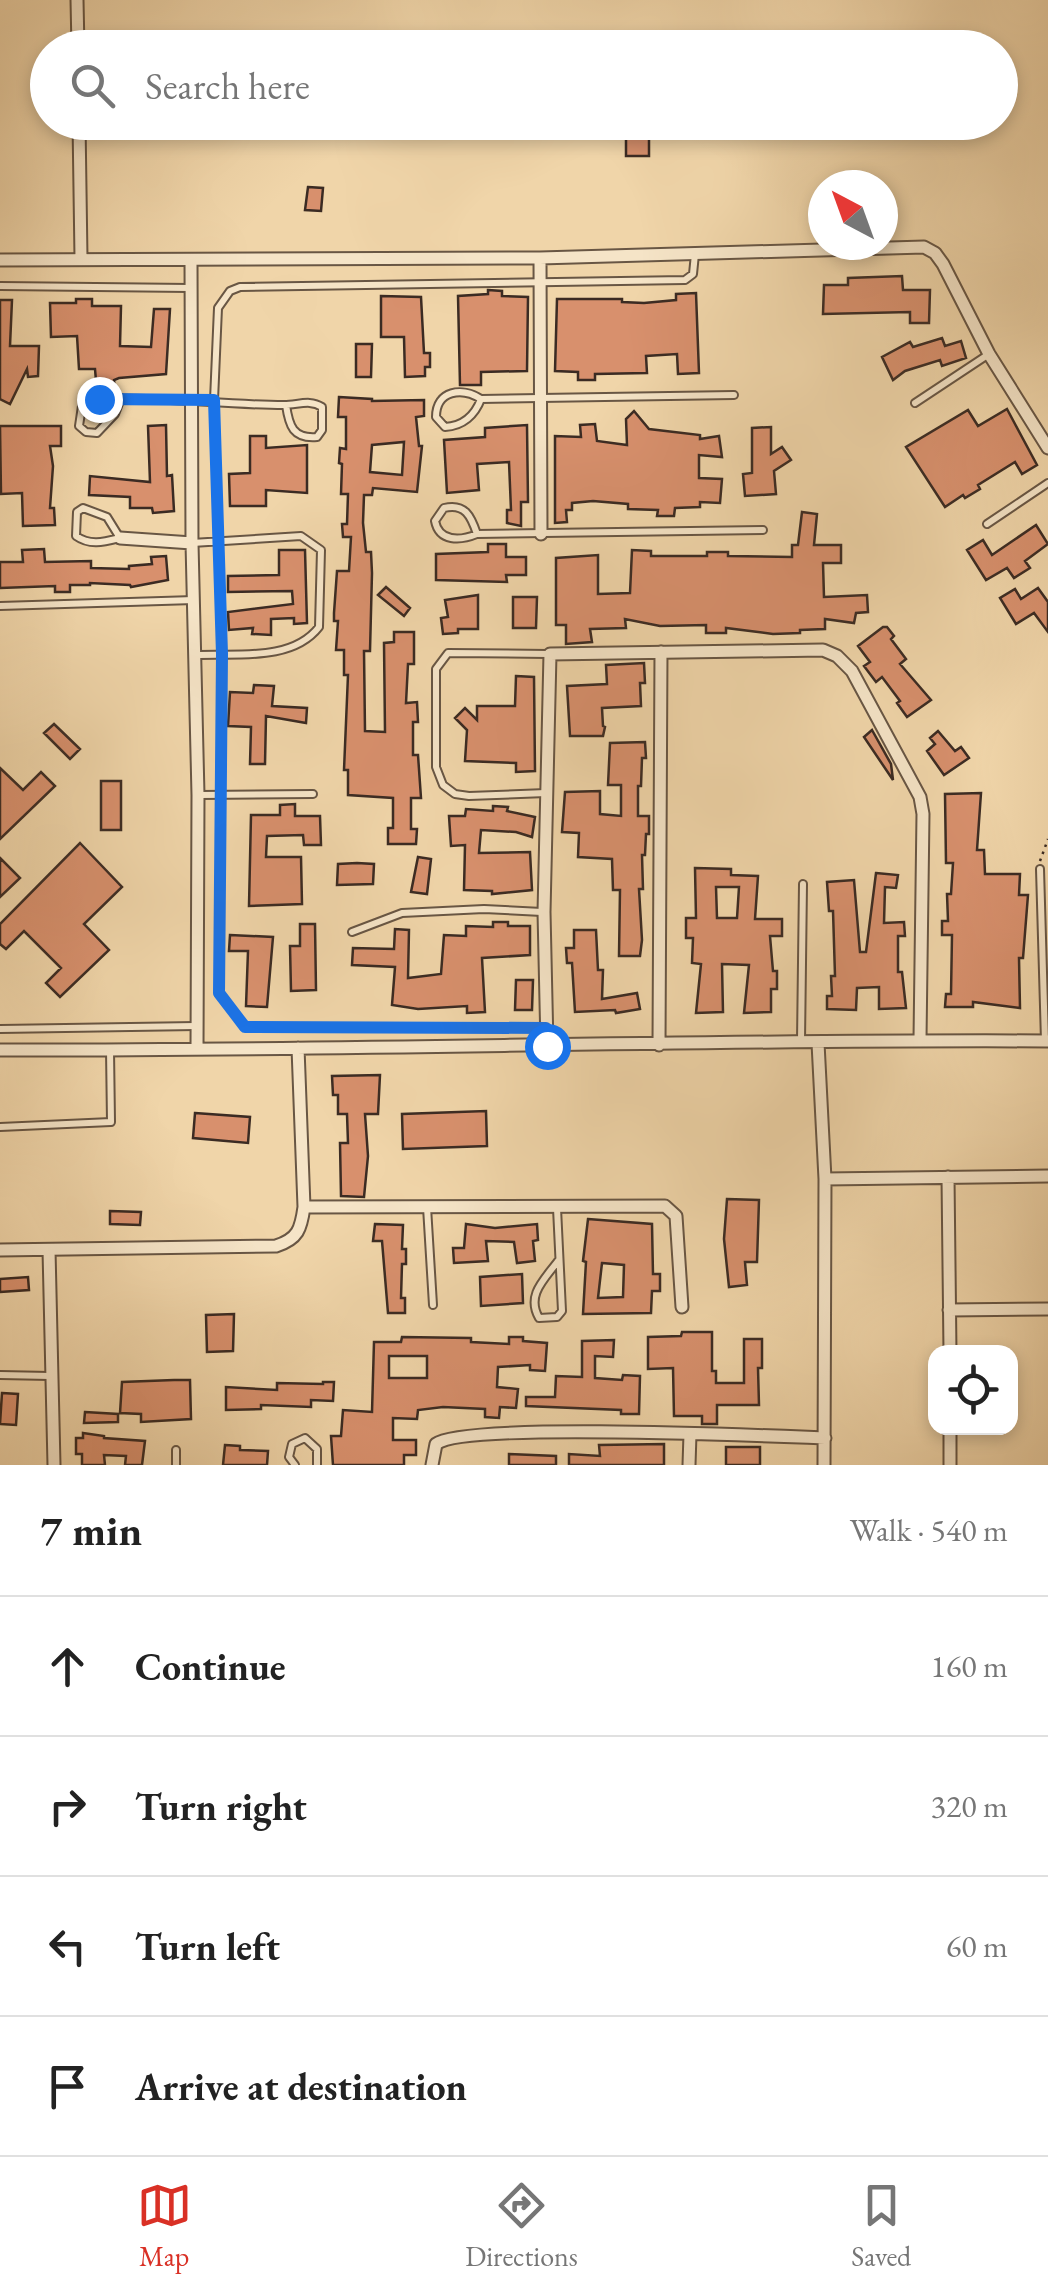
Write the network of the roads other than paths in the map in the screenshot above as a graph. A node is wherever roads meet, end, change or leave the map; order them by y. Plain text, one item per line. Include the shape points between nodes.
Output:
1 (77, 0) edge
2 (78, 30) edge
3 (79, 140) edge
4 (695, 254) junction
5 (81, 258) junction
6 (540, 258) junction
7 (0, 260) edge
8 (192, 260) junction
9 (538, 284) junction
10 (0, 286) edge
11 (191, 288) junction
12 (989, 354) junction
13 (734, 396) dead end
14 (192, 399) junction
15 (481, 399) junction
16 (542, 399) junction
17 (214, 400) junction
18 (120, 401) junction
19 (916, 403) dead end
20 (286, 405) junction
21 (1048, 448) edge
22 (1048, 483) edge
23 (987, 524) dead end
24 (763, 530) dead end
25 (477, 534) junction
26 (542, 534) junction
27 (120, 538) junction
28 (217, 540) junction
29 (192, 543) junction
30 (194, 600) junction
31 (0, 606) edge
32 (661, 652) junction
33 (222, 654) junction
34 (550, 654) junction
35 (196, 655) junction
36 (546, 793) junction
37 (314, 794) dead end
38 (198, 795) junction
39 (221, 795) junction
40 (1040, 869) road end
41 (803, 884) dead end
42 (544, 912) junction
43 (352, 932) dead end
44 (197, 1026) junction
45 (546, 1028) junction
46 (0, 1029) edge
47 (920, 1040) junction
48 (1047, 1041) edge
49 (802, 1042) junction
50 (818, 1043) junction
51 (660, 1045) junction
52 (547, 1046) junction
53 (298, 1048) junction
54 (0, 1050) edge
55 (110, 1050) junction
56 (197, 1050) junction
57 (0, 1126) edge
58 (1048, 1176) edge
59 (948, 1178) junction
60 (825, 1179) junction
61 (427, 1206) junction
62 (304, 1208) junction
63 (557, 1208) junction
64 (0, 1250) edge
65 (49, 1250) junction
66 (558, 1261) junction
67 (433, 1305) dead end
68 (682, 1307) dead end
69 (1048, 1309) edge
70 (950, 1310) junction
71 (950, 1345) edge
72 (0, 1374) edge
73 (50, 1376) junction
74 (690, 1434) junction
75 (950, 1435) edge
76 (825, 1438) junction
77 (176, 1450) dead end
78 (54, 1465) edge
79 (176, 1465) edge
80 (294, 1465) edge
81 (317, 1465) edge
82 (432, 1465) edge
83 (689, 1465) edge
84 (824, 1465) edge
85 (950, 1465) edge

1 - 2 street
3 - 5 street
4 - 6 street
4 - 9 lane via 693,274 685,280
4 - 12 street via 924,247 942,264
5 - 7 street
5 - 8 street
6 - 8 street
6 - 9 street
8 - 11 street
9 - 16 street
9 - 17 lane via 240,287 218,308
10 - 11 lane
11 - 14 street
12 - 19 lane
12 - 21 street
13 - 16 lane
14 - 17 lane
14 - 18 lane
14 - 29 street
15 - 15 lane via 469,391 446,394 436,417 445,427 455,426
15 - 16 lane
16 - 26 street
17 - 20 lane
17 - 28 lane
18 - 18 lane via 87,400 79,426 97,433
20 - 20 lane via 295,433 317,437 322,407
22 - 23 lane
24 - 26 lane
25 - 25 lane via 443,537 435,521 444,508 461,508
25 - 26 lane
27 - 27 lane via 84,541 76,536 77,512 107,517
27 - 29 street
28 - 29 lane
28 - 33 lane
28 - 33 lane via 300,536 321,550 319,628 312,636 288,650
29 - 30 street
30 - 31 lane
30 - 35 street
32 - 34 street
32 - 47 street via 823,650 852,672 920,797
32 - 51 street
33 - 35 lane
33 - 39 lane
34 - 36 street
34 - 36 lane via 448,653 436,669 436,766 443,784 469,796
35 - 38 street
36 - 42 street
37 - 39 lane
38 - 39 lane
38 - 44 street
39 - 45 lane via 219,993 245,1027
40 - 48 lane
41 - 49 lane
42 - 43 lane via 402,912
42 - 45 street
44 - 46 lane
44 - 56 street
45 - 52 street
47 - 48 street
47 - 50 street
49 - 50 street
49 - 51 street
50 - 60 street
51 - 52 street
52 - 53 street
53 - 56 street
53 - 62 street
54 - 55 street
55 - 56 street
55 - 57 lane via 111,1122
58 - 59 street
59 - 60 street
59 - 70 street
60 - 76 street
61 - 62 street
61 - 63 street
61 - 67 lane
62 - 65 street via 300,1232 276,1246
63 - 66 lane
63 - 68 street via 672,1209
64 - 65 street
65 - 73 street
66 - 66 lane via 562,1311 539,1318 534,1296
69 - 70 street
70 - 71 street
72 - 73 lane
73 - 78 street
74 - 76 street
74 - 82 street via 443,1439
74 - 83 street
75 - 85 street
76 - 84 street
77 - 79 lane
80 - 81 lane via 292,1444 305,1438 317,1449

